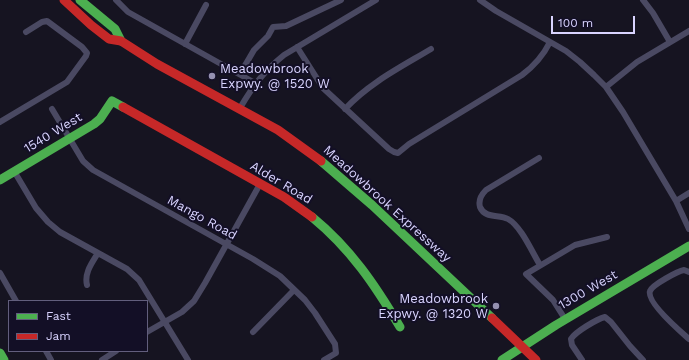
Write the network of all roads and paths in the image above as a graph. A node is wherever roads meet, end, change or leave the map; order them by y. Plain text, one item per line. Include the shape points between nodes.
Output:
1 (64, 0) edge
2 (73, 0) edge
3 (80, 0) edge
4 (116, 0) edge
5 (341, 0) edge
6 (362, 0) edge
7 (376, 0) edge
8 (480, 0) edge
9 (643, 0) edge
10 (206, 5) dead end
11 (366, 6) junction
12 (87, 7) junction
13 (689, 31) edge
14 (26, 32) dead end
15 (121, 41) junction
16 (550, 42) junction
17 (670, 42) junction
18 (185, 44) junction
19 (297, 47) junction
20 (431, 50) dead end
21 (240, 74) junction
22 (255, 83) junction
23 (606, 87) junction
24 (112, 101) joint
25 (240, 108) junction
26 (52, 109) dead end
27 (345, 109) junction
28 (0, 122) edge
29 (70, 138) junction
30 (539, 158) dead end
31 (14, 171) junction
32 (0, 180) edge
33 (260, 184) junction
34 (689, 193) edge
35 (676, 201) junction
36 (689, 229) edge
37 (607, 238) dead end
38 (226, 244) junction
39 (689, 246) edge
40 (98, 253) junction
41 (540, 265) junction
42 (687, 271) edge
43 (0, 273) edge
44 (87, 285) dead end
45 (294, 290) junction
46 (15, 300) edge
47 (565, 319) junction
48 (165, 322) junction
49 (400, 328) dead end
50 (148, 331) edge
51 (253, 332) dead end
52 (689, 339) edge
53 (522, 347) junction
54 (114, 352) edge
55 (0, 353) edge
56 (4, 360) edge
57 (102, 360) edge
58 (188, 360) edge
59 (324, 360) edge
60 (502, 360) edge
61 (536, 360) edge
62 (582, 360) edge
63 (643, 360) edge

1 - 15 street, Meadowbrook Expressway via 109,39
2 - 12 street
3 - 12 street, Meadowbrook Expressway
4 - 18 street via 128,12
5 - 21 street via 286,26 273,27 254,50
6 - 11 street
7 - 11 street
8 - 16 street
9 - 17 street
10 - 18 street
11 - 19 street
12 - 15 street, Meadowbrook Expressway via 115,29
13 - 17 street
14 - 28 street via 47,21 87,53 67,82
15 - 25 street, Meadowbrook Expressway via 157,64
16 - 23 street via 580,62
16 - 27 street via 540,59 522,76 398,153 389,149
17 - 23 street via 630,67
18 - 21 street
19 - 22 street via 271,65
19 - 27 street via 318,82
20 - 27 street via 371,85
21 - 22 street
22 - 25 street
23 - 35 street
24 - 29 street, 1540 West via 100,119
24 - 33 street, Alder Road
25 - 53 street, Meadowbrook Expressway via 302,146 343,179
26 - 29 street, Mango Road
29 - 31 street, 1540 West
29 - 38 street, Mango Road via 84,161 93,170
30 - 41 street via 486,190 481,197 480,206 487,214 507,218 513,223
31 - 32 street, 1540 West
31 - 40 street via 36,208 48,222 60,232
33 - 38 street
33 - 49 street, Alder Road via 306,212 351,253 370,278
34 - 35 street
35 - 36 street
37 - 41 street via 575,245
38 - 45 street, Mango Road via 267,267
38 - 48 street via 194,301
39 - 47 street, 1300 West
40 - 44 street via 88,271
40 - 48 street via 134,274
41 - 47 street via 526,274 553,300
42 - 52 street via 653,287 650,296 661,312
43 - 46 street
45 - 51 street
45 - 59 street, Mango Road via 320,319 335,344 336,353
47 - 53 street, 1300 West
48 - 50 street
48 - 58 street
53 - 60 street, 1300 West
53 - 61 street, Meadowbrook Expressway
54 - 57 street
55 - 56 street
62 - 63 street via 571,339 575,334 605,317

